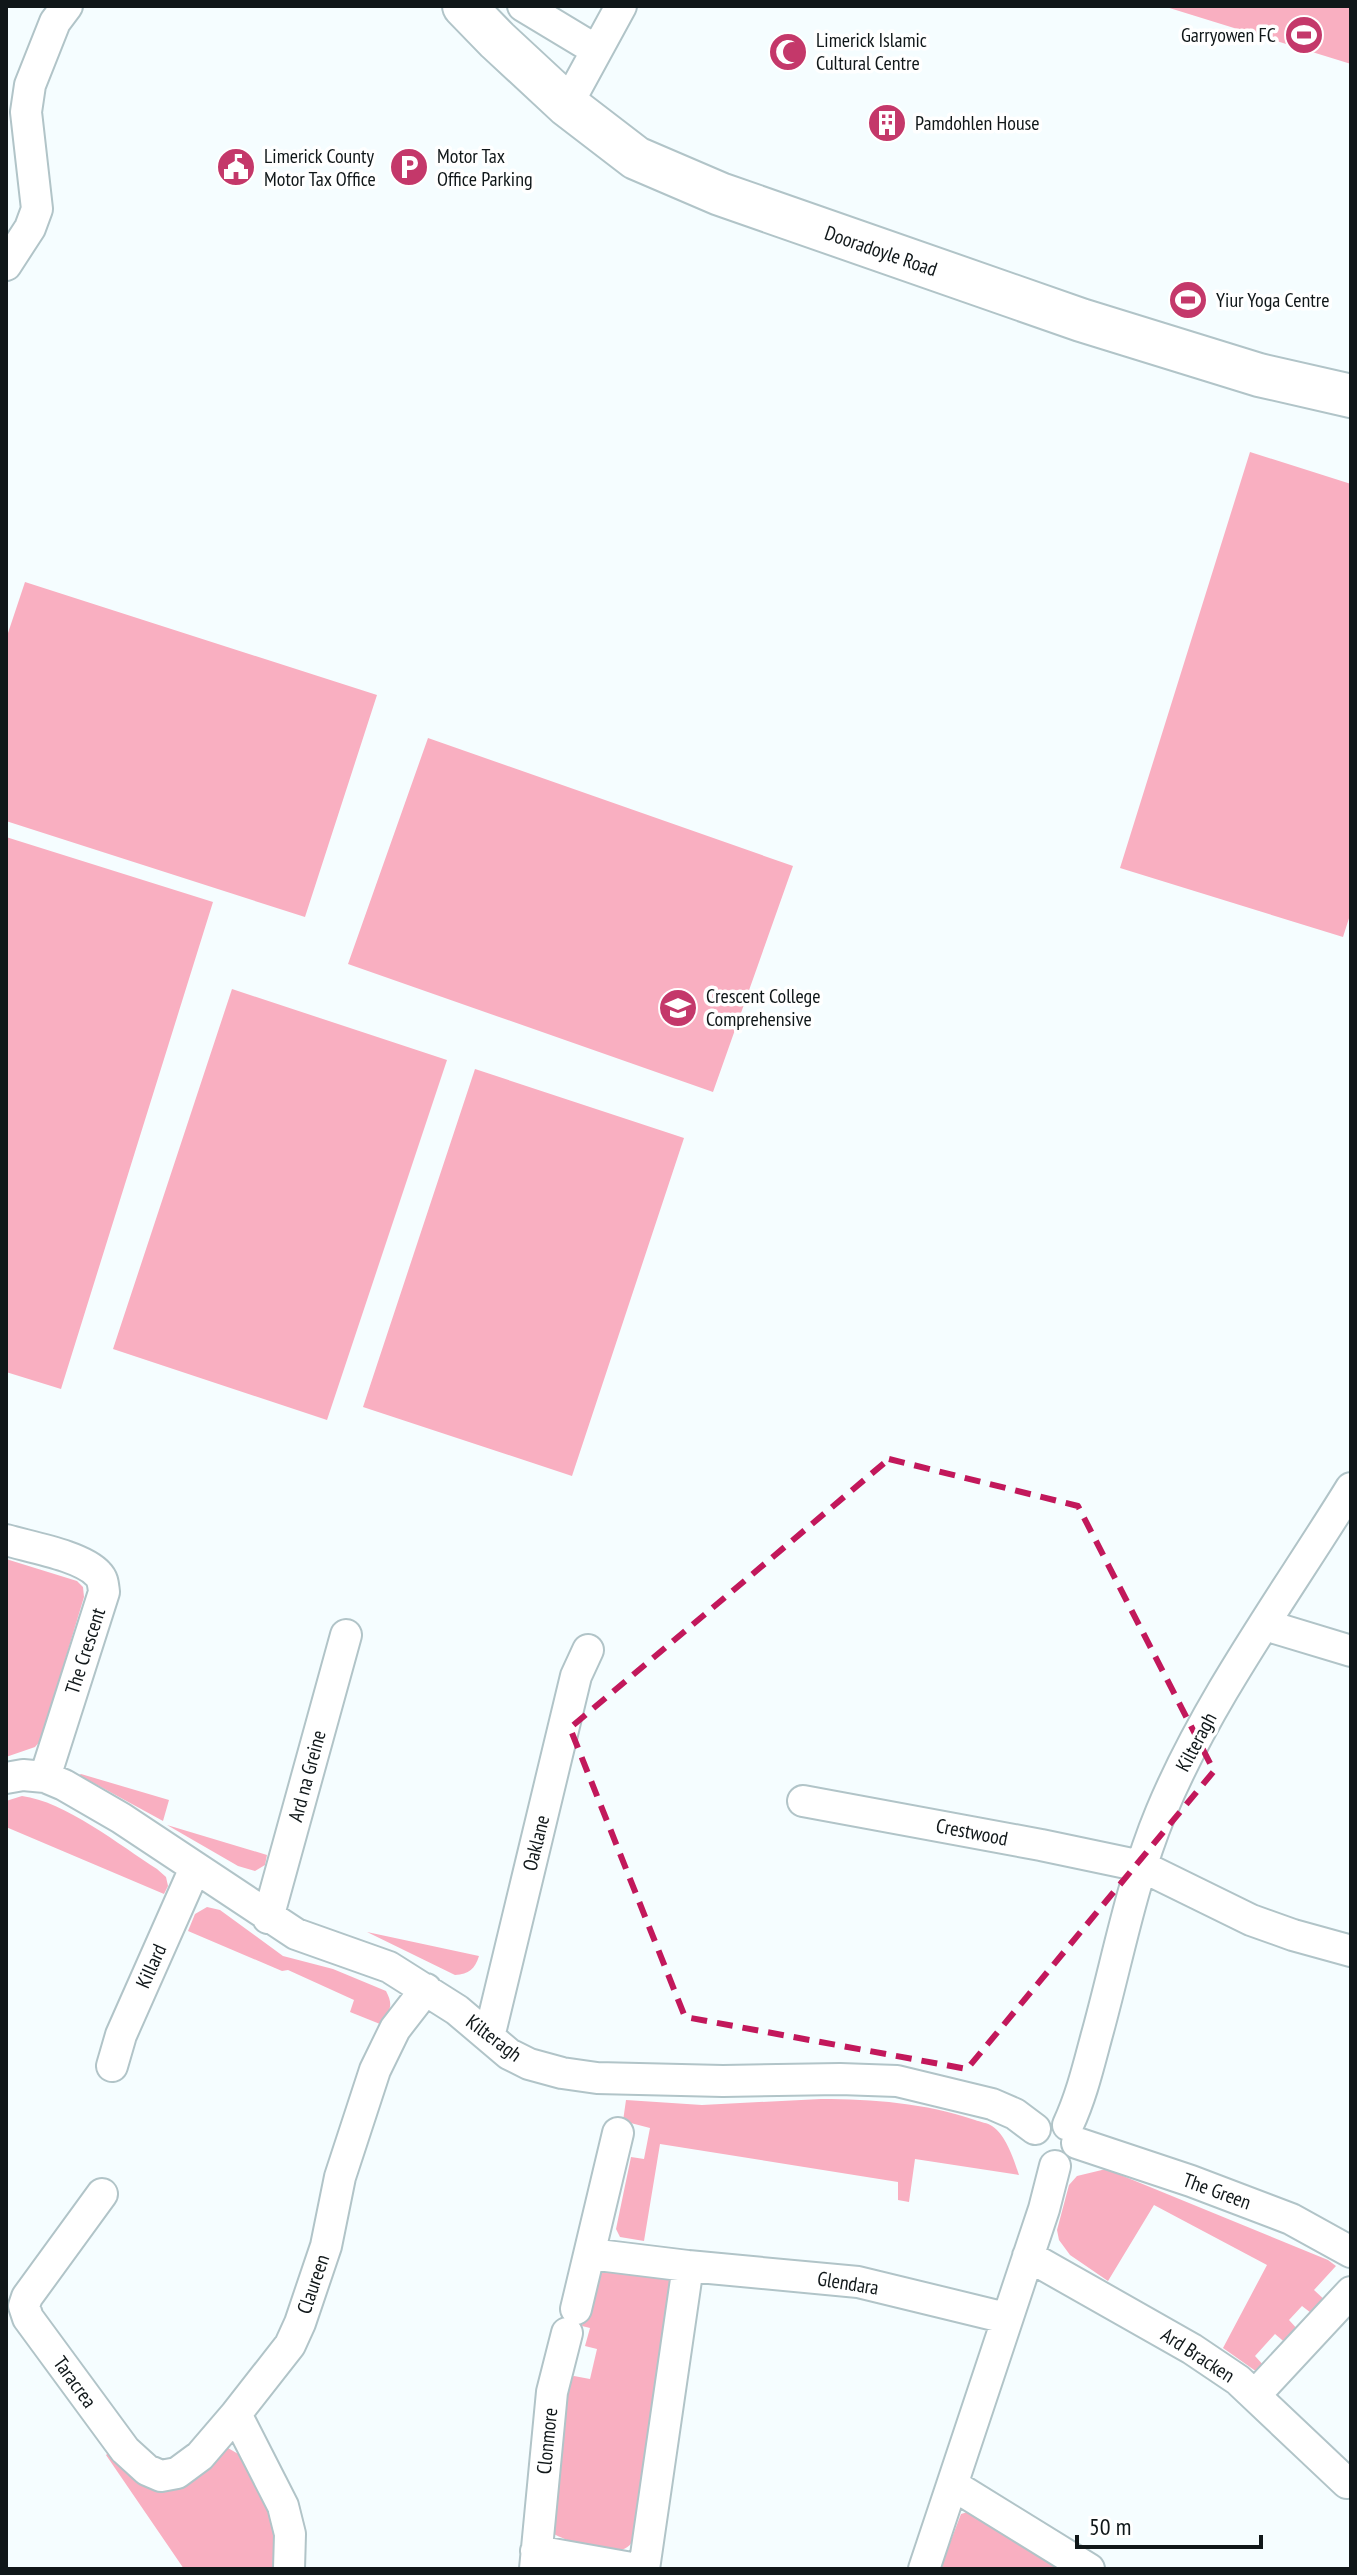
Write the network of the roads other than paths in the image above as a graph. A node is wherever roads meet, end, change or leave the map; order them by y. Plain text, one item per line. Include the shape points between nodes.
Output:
1 (67, 6) edge
2 (464, 6) edge
3 (523, 6) edge
4 (621, 6) edge
5 (596, 50) junction
6 (567, 105) junction
7 (16, 114) edge
8 (6, 265) edge
9 (1351, 396) edge
10 (1351, 1488) edge
11 (6, 1540) edge
12 (1265, 1625) junction
13 (346, 1635) dead end
14 (588, 1650) dead end
15 (1351, 1651) edge
16 (45, 1777) junction
17 (6, 1778) edge
18 (803, 1801) dead end
19 (1141, 1866) junction
20 (195, 1868) junction
21 (268, 1918) junction
22 (1351, 1951) edge
23 (426, 1989) junction
24 (489, 2037) junction
25 (112, 2066) dead end
26 (1035, 2129) junction
27 (618, 2133) dead end
28 (1072, 2134) junction
29 (1055, 2166) junction
30 (102, 2194) dead end
31 (1351, 2252) edge
32 (590, 2254) junction
33 (1028, 2256) junction
34 (688, 2266) junction
35 (1351, 2292) edge
36 (1006, 2318) junction
37 (1256, 2394) junction
38 (236, 2414) junction
39 (1347, 2483) dead end
40 (953, 2485) junction
41 (536, 2560) edge
42 (289, 2569) edge
43 (637, 2569) edge
44 (644, 2569) edge
45 (924, 2569) edge
46 (1089, 2569) edge

1 - 7 street via 55,22
2 - 6 main road, Dooradoyle Road
3 - 5 street
4 - 5 street
5 - 6 street
6 - 9 main road, Dooradoyle Road via 636,158 720,194 1094,324 1259,375
7 - 8 street via 37,209
10 - 12 street, Kilteragh
11 - 16 street, The Crescent via 84,1563 102,1580 104,1592
12 - 15 street
12 - 19 street, Kilteragh via 1184,1765
13 - 21 street, Ard na Greine
14 - 24 street, Oaklane via 576,1676
16 - 17 street, Kilteragh
16 - 20 street, Kilteragh via 121,1818
18 - 19 street, Crestwood
19 - 22 street via 1251,1920
19 - 28 street, Kilteragh
20 - 21 street, Kilteragh
20 - 25 street, Killard
21 - 23 street, Kilteragh via 296,1934 389,1967
23 - 24 street, Kilteragh
23 - 38 street, Claureen via 395,2029 375,2070 300,2323 290,2345
24 - 26 street, Kilteragh via 529,2064 597,2078 897,2081 992,2104
26 - 28 street via 1054,2120
26 - 29 street via 1030,2143 1035,2157
27 - 32 street
28 - 29 street via 1073,2156
28 - 31 street, The Green via 1291,2219
29 - 33 street
30 - 38 street, Taracrea via 27,2297 28,2318 125,2450 147,2470 161,2476 177,2473 200,2456
32 - 34 street, Glendara
32 - 41 street, Clonmore via 552,2392
33 - 36 street
33 - 37 street, Ard Bracken via 1194,2350
34 - 36 street, Glendara via 858,2282
34 - 44 street
35 - 37 street
36 - 40 street
37 - 39 street, Ard Bracken
38 - 42 street via 283,2506 290,2534
40 - 45 street
40 - 46 street
41 - 43 street, Clonmore

